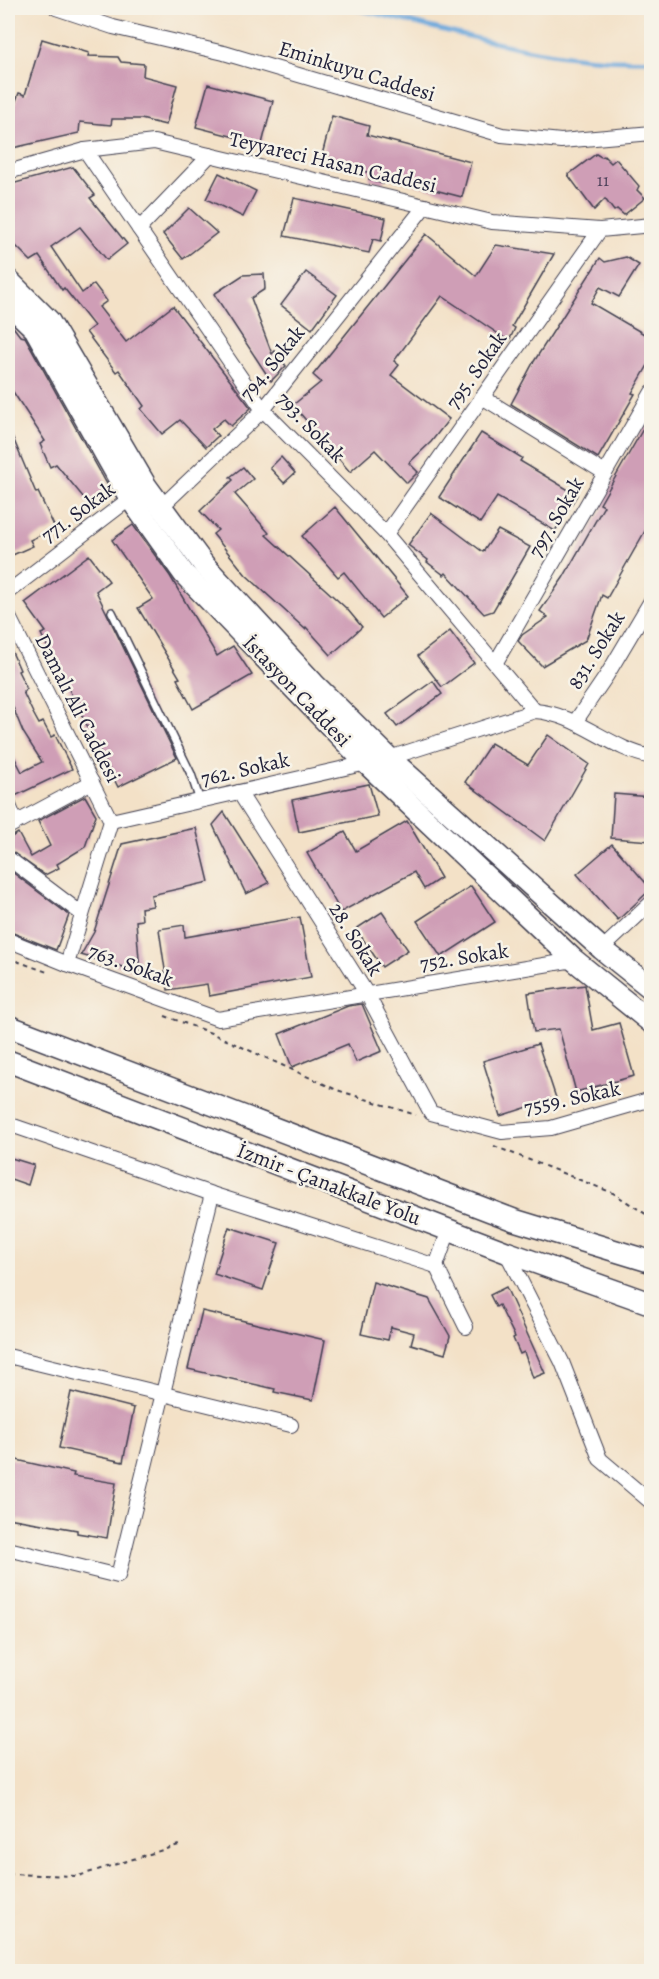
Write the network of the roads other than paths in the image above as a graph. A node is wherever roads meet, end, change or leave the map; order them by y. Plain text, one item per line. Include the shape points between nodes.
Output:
1 (56, 8) edge
2 (86, 12) edge
3 (651, 133) edge
4 (85, 150) junction
5 (210, 155) junction
6 (8, 171) edge
7 (425, 206) junction
8 (651, 225) edge
9 (139, 229) junction
10 (600, 230) junction
11 (8, 280) edge
12 (8, 303) edge
13 (651, 392) edge
14 (482, 397) junction
15 (263, 410) junction
16 (605, 473) junction
17 (138, 492) junction
18 (160, 508) junction
19 (386, 534) junction
20 (8, 592) edge
21 (651, 599) edge
22 (112, 612) dead end
23 (8, 615) edge
24 (496, 662) junction
25 (535, 711) junction
26 (575, 722) junction
27 (651, 757) edge
28 (389, 758) junction
29 (366, 763) junction
30 (92, 782) junction
31 (239, 792) junction
32 (200, 801) junction
33 (8, 803) edge
34 (111, 821) junction
35 (12, 824) edge
36 (8, 858) edge
37 (651, 902) edge
38 (82, 914) junction
39 (8, 940) edge
40 (602, 949) junction
41 (574, 960) junction
42 (67, 964) junction
43 (651, 989) edge
44 (367, 994) junction
45 (218, 1019) joint
46 (651, 1023) edge
47 (8, 1026) edge
48 (8, 1061) edge
49 (651, 1099) edge
50 (431, 1113) joint
51 (8, 1124) edge
52 (212, 1194) junction
53 (449, 1230) junction
54 (506, 1252) junction
55 (651, 1262) edge
56 (436, 1266) junction
57 (651, 1304) edge
58 (466, 1327) dead end
59 (8, 1356) edge
60 (163, 1394) junction
61 (291, 1425) dead end
62 (651, 1503) edge
63 (8, 1549) edge

1 - 2 street, Eminkuyu Caddesi
2 - 3 street, Eminkuyu Caddesi via 113,27 224,53 502,135 592,141
4 - 5 street, Teyyareci Hasan Caddesi via 154,142
4 - 6 street, Teyyareci Hasan Caddesi
4 - 9 street, 793. Sokak
5 - 7 street, Teyyareci Hasan Caddesi
5 - 9 street
7 - 10 street, Teyyareci Hasan Caddesi via 492,222
7 - 15 street, 794. Sokak
8 - 10 street, Teyyareci Hasan Caddesi
9 - 15 street, 793. Sokak
10 - 14 street, 795. Sokak
11 - 17 main road, İstasyon Caddesi via 50,321
12 - 17 main road, İstasyon Caddesi via 35,329
13 - 16 street, 797. Sokak
14 - 16 street
14 - 19 street, 795. Sokak
15 - 18 street, 794. Sokak
15 - 19 street, 793. Sokak
16 - 24 street, 797. Sokak
17 - 18 main road, İstasyon Caddesi
17 - 20 street, 771. Sokak
17 - 29 main road, İstasyon Caddesi via 184,574
18 - 28 main road, İstasyon Caddesi via 204,565
19 - 24 street, 793. Sokak
21 - 26 street, 831. Sokak
22 - 32 lane via 191,774
23 - 30 street, Damalı Ali Caddesi
24 - 25 street, 793. Sokak
25 - 26 street via 553,712
25 - 28 street, 762. Sokak
26 - 27 street via 602,738
28 - 29 street, 762. Sokak
28 - 40 main road, İstasyon Caddesi
29 - 31 street, 762. Sokak
29 - 41 main road, İstasyon Caddesi
30 - 34 street, Damalı Ali Caddesi
30 - 35 street
31 - 32 street, 762. Sokak
31 - 44 street, 28. Sokak
32 - 34 street, 762. Sokak
33 - 35 street
34 - 38 street, 763. Sokak
36 - 38 street
37 - 40 street
38 - 42 street, 763. Sokak
39 - 42 street
40 - 43 main road, İstasyon Caddesi
41 - 44 street, 752. Sokak
41 - 46 main road, İstasyon Caddesi
42 - 45 street, 763. Sokak
44 - 45 street, 752. Sokak
44 - 50 street, 28. Sokak
47 - 55 main road, İzmir - Çanakkale Yolu via 514,1220
48 - 53 main road, İzmir - Çanakkale Yolu
49 - 50 street, 7559. Sokak via 551,1128 502,1132
51 - 52 street
52 - 56 street
52 - 60 street
53 - 54 main road, İzmir - Çanakkale Yolu
53 - 56 street
54 - 57 main road, İzmir - Çanakkale Yolu
54 - 62 street via 562,1362 600,1459
56 - 58 street
59 - 60 street
60 - 61 street
60 - 63 street via 118,1576

